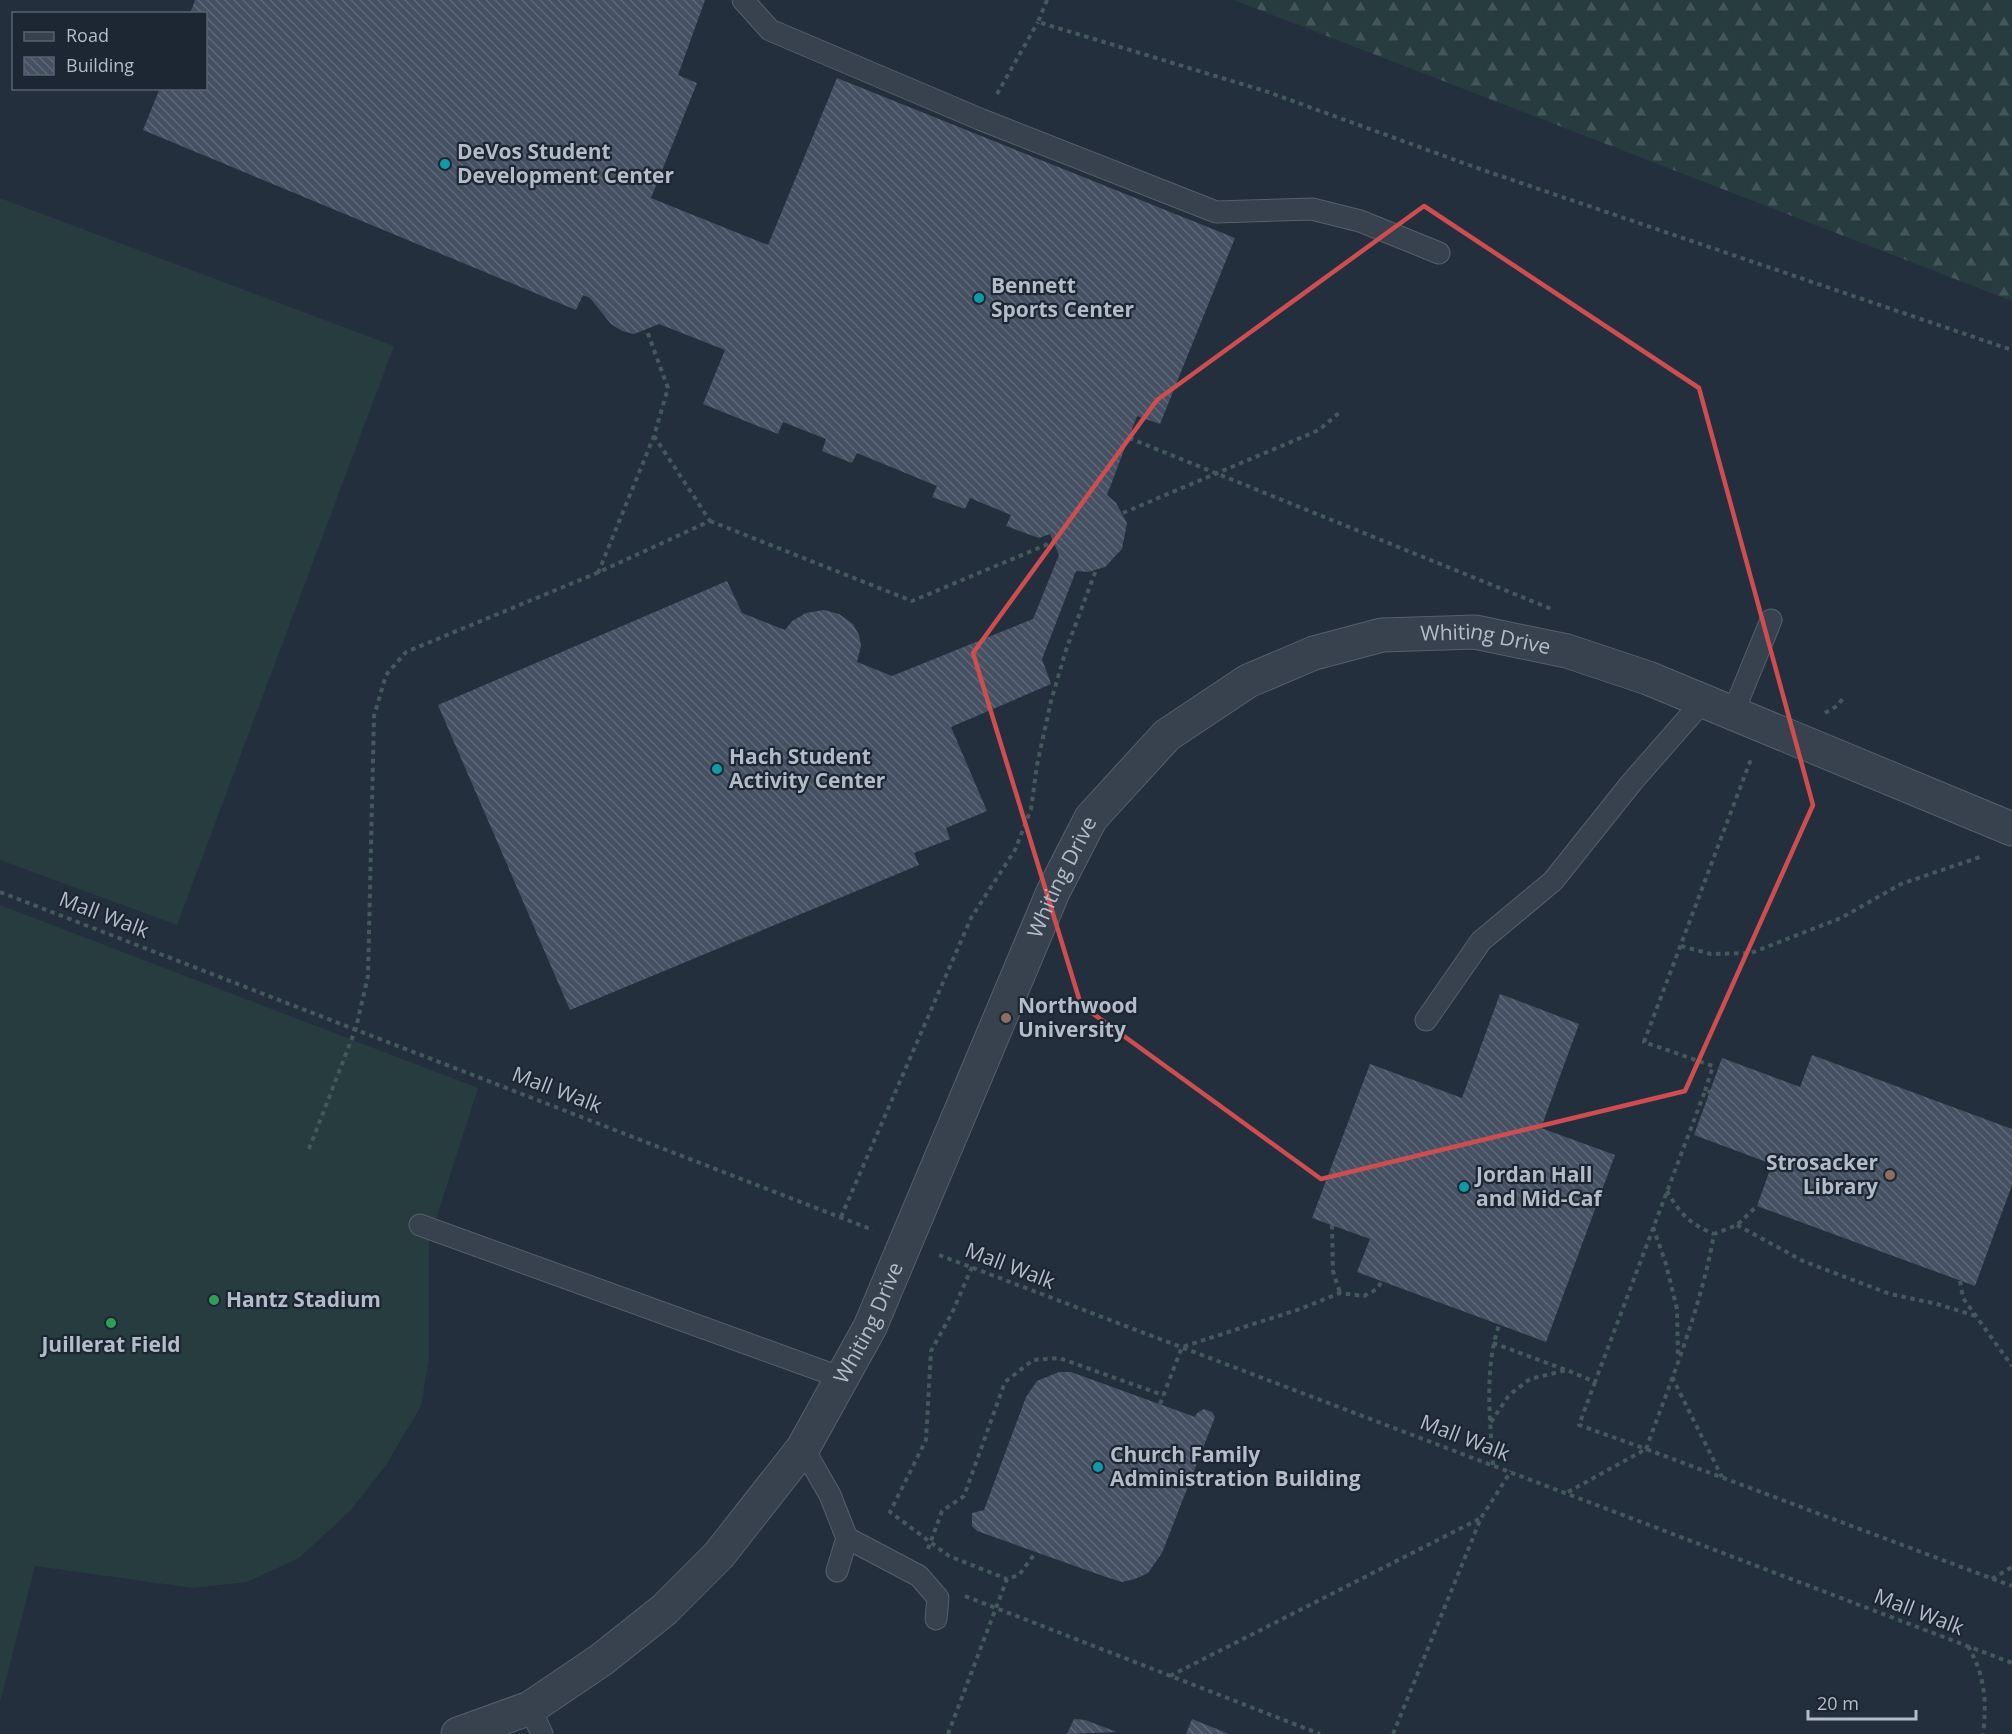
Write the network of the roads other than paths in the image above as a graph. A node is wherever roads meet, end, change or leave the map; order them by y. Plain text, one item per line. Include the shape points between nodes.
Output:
1 (743, 0) edge
2 (1438, 253) dead end
3 (1771, 620) dead end
4 (1703, 701) junction
5 (1733, 713) junction
6 (2002, 841) edge
7 (1426, 1020) dead end
8 (420, 1225) dead end
9 (842, 1378) junction
10 (803, 1448) junction
11 (847, 1539) junction
12 (837, 1571) dead end
13 (936, 1619) dead end
14 (536, 1721) edge
15 (458, 1734) edge

1 - 2 lane via 770,30 982,120 1216,212 1312,209 1360,221
3 - 5 lane
4 - 5 street, Whiting Drive
4 - 7 lane via 1553,881 1481,941
4 - 9 street, Whiting Drive via 1556,648 1475,632 1382,635 1314,653 1248,681 1167,735 1091,818 1053,892 870,1327
5 - 6 street, Whiting Drive
8 - 9 lane
9 - 10 street, Whiting Drive
10 - 11 lane via 830,1495
10 - 14 street, Whiting Drive via 719,1556 664,1610 601,1660
11 - 12 lane
11 - 13 lane via 918,1576 938,1598
14 - 15 street, Whiting Drive

